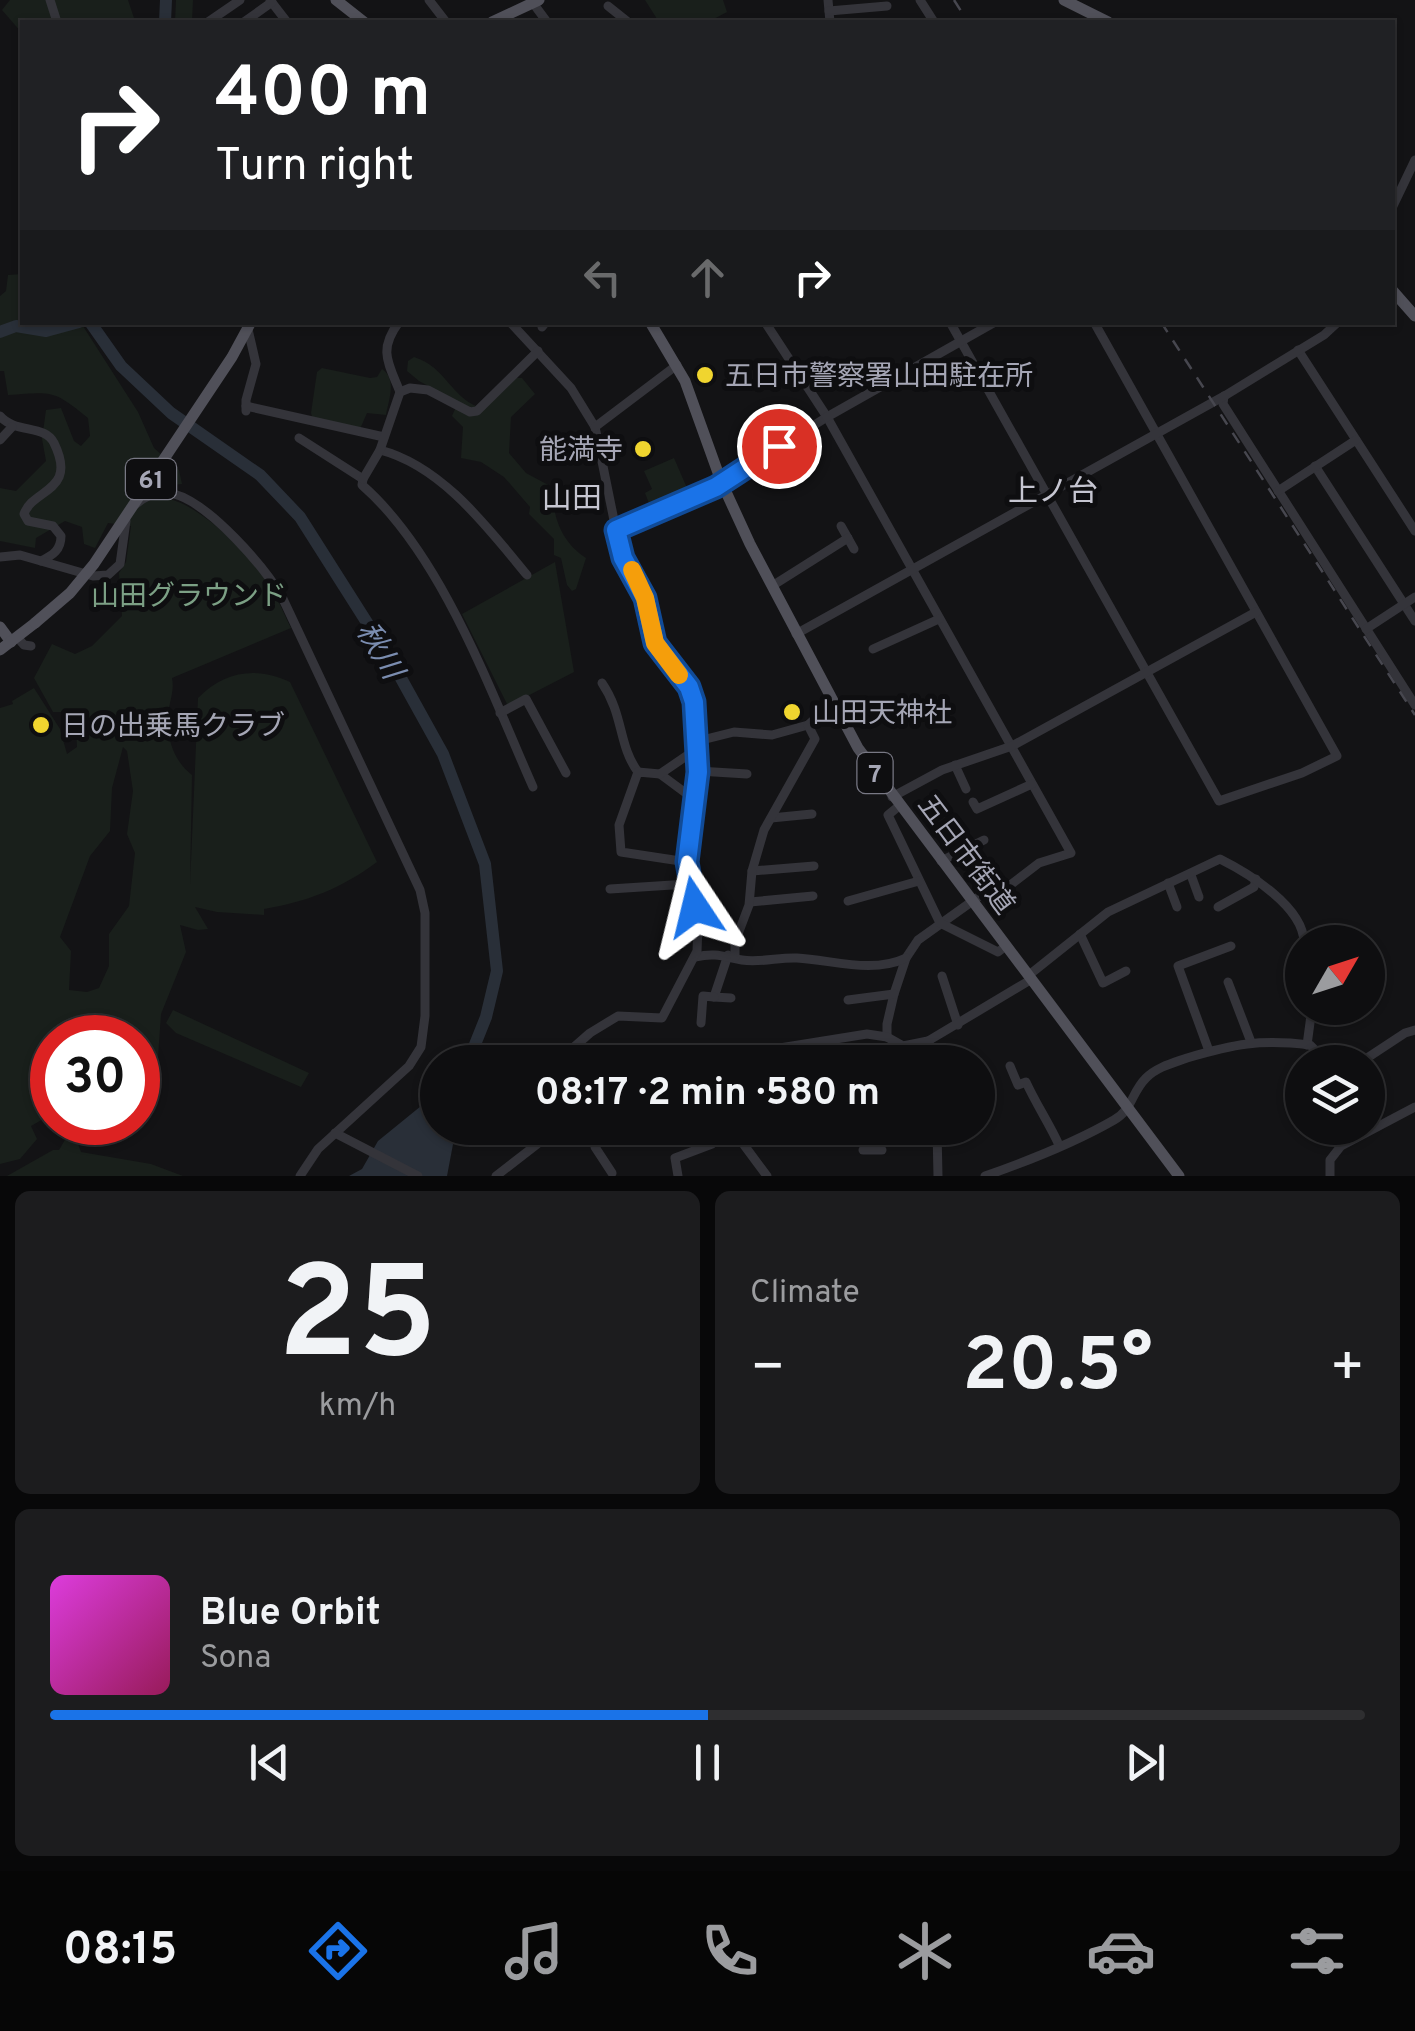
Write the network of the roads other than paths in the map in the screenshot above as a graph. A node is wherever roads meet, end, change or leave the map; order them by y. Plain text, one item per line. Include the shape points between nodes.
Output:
1 (240, 0) edge
2 (336, 0) edge
3 (429, 0) edge
4 (1064, 0) edge
5 (271, 1) edge
6 (536, 2) edge
7 (608, 6) dead end
8 (887, 6) dead end
9 (829, 11) edge
10 (211, 20) edge
11 (247, 20) edge
12 (361, 20) edge
13 (444, 20) edge
14 (496, 20) edge
15 (626, 20) edge
16 (1104, 20) edge
17 (1415, 160) edge
18 (1395, 202) edge
19 (1395, 293) edge
20 (1415, 316) edge
21 (249, 325) edge
22 (251, 325) edge
23 (397, 325) edge
24 (513, 325) edge
25 (652, 325) edge
26 (767, 325) edge
27 (952, 325) edge
28 (990, 325) edge
29 (1096, 325) edge
30 (1334, 325) edge
31 (961, 342) junction
32 (538, 350) junction
33 (1298, 350) junction
34 (678, 366) junction
35 (400, 392) junction
36 (1224, 396) junction
37 (0, 416) edge
38 (827, 417) junction
39 (12, 427) junction
40 (595, 427) junction
41 (1156, 432) junction
42 (384, 436) junction
43 (299, 438) dead end
44 (0, 440) edge
45 (1356, 440) junction
46 (380, 450) junction
47 (1316, 466) junction
48 (363, 479) junction
49 (721, 481) junction
50 (1278, 490) junction
51 (1046, 493) junction
52 (841, 526) dead end
53 (616, 530) junction
54 (1415, 531) edge
55 (848, 538) junction
56 (854, 550) dead end
57 (0, 558) edge
58 (41, 561) junction
59 (912, 569) junction
60 (527, 575) dead end
61 (772, 586) junction
62 (1415, 597) edge
63 (1404, 604) junction
64 (1256, 612) junction
65 (940, 619) junction
66 (1415, 621) edge
67 (0, 627) edge
68 (1366, 629) junction
69 (796, 634) junction
70 (14, 640) junction
71 (31, 646) dead end
72 (874, 649) dead end
73 (0, 650) edge
74 (1146, 672) junction
75 (602, 682) dead end
76 (832, 703) junction
77 (1415, 704) edge
78 (500, 713) junction
79 (808, 725) junction
80 (698, 745) junction
81 (1012, 746) junction
82 (955, 765) junction
83 (698, 770) junction
84 (638, 772) junction
85 (566, 774) dead end
86 (660, 774) junction
87 (747, 774) dead end
88 (1032, 784) junction
89 (533, 787) dead end
90 (966, 789) dead end
91 (695, 800) junction
92 (896, 802) junction
93 (973, 802) dead end
94 (812, 814) dead end
95 (771, 818) junction
96 (984, 840) dead end
97 (941, 860) junction
98 (687, 862) junction
99 (814, 866) dead end
100 (752, 872) junction
101 (1191, 875) junction
102 (1256, 879) junction
103 (919, 881) junction
104 (688, 884) junction
105 (1168, 884) junction
106 (610, 889) dead end
107 (813, 896) dead end
108 (1199, 898) dead end
109 (972, 900) junction
110 (848, 901) dead end
111 (750, 902) junction
112 (1178, 907) dead end
113 (1218, 907) dead end
114 (940, 923) junction
115 (1299, 925) edge
116 (1080, 934) junction
117 (1006, 946) junction
118 (1230, 946) dead end
119 (731, 956) junction
120 (696, 957) junction
121 (906, 958) junction
122 (1126, 971) dead end
123 (942, 976) dead end
124 (1030, 977) junction
125 (1228, 982) dead end
126 (894, 994) junction
127 (714, 996) junction
128 (731, 998) dead end
129 (848, 1000) dead end
130 (701, 1023) dead end
131 (958, 1024) junction
132 (1310, 1025) edge
133 (1415, 1030) edge
134 (888, 1037) junction
135 (928, 1040) junction
136 (1251, 1042) junction
137 (576, 1045) edge
138 (798, 1045) edge
139 (930, 1045) edge
140 (1307, 1045) joint
141 (1385, 1047) edge
142 (1209, 1052) junction
143 (1010, 1066) dead end
144 (1415, 1107) edge
145 (1130, 1108) junction
146 (338, 1134) junction
147 (536, 1145) edge
148 (595, 1145) edge
149 (709, 1145) edge
150 (744, 1145) edge
151 (939, 1145) edge
152 (1058, 1145) junction
153 (863, 1150) dead end
154 (882, 1150) dead end
155 (612, 1174) dead end
156 (300, 1176) edge
157 (418, 1176) edge
158 (496, 1176) edge
159 (678, 1176) edge
160 (767, 1176) edge
161 (938, 1176) edge
162 (985, 1176) edge
163 (1179, 1176) edge
164 (1330, 1176) edge

1 - 10 street
2 - 12 main road
3 - 13 street
4 - 16 main road
5 - 11 street
6 - 14 main road
7 - 15 street
8 - 9 street
17 - 18 street
19 - 20 main road
21 - 70 main road, 61, bridge via 94,564
22 - 42 street via 256,364 246,409
23 - 35 street via 385,350
24 - 32 street
25 - 34 main road, 五日市街道 / 7
26 - 38 street
27 - 31 street
28 - 31 street
29 - 41 street
30 - 33 street
31 - 38 street
31 - 51 street
32 - 35 street via 478,411 420,388
32 - 40 street
33 - 36 street
33 - 45 street
34 - 40 street
34 - 49 main road, 五日市街道 / 7
35 - 42 street
36 - 41 street
36 - 50 street
37 - 39 street
38 - 49 street
38 - 59 street
39 - 44 street
39 - 58 street via 50,436 59,461 55,486 24,514 61,536 60,547
40 - 53 street
41 - 51 street
41 - 64 street
42 - 46 street
43 - 48 street
45 - 47 street
45 - 54 street
46 - 48 street
46 - 60 street via 398,455 462,501
47 - 50 street
47 - 63 street
48 - 78 street via 438,581
49 - 53 street
49 - 61 main road, 五日市街道 / 7
50 - 68 street
51 - 59 street
51 - 74 street
52 - 55 street
53 - 80 street via 645,598 655,643 692,694
55 - 56 street
55 - 61 street
57 - 58 street via 16,554
58 - 146 street via 92,576 110,574 121,560 133,507 152,494 173,494 235,539 282,600 416,878 425,913 420,1051
59 - 65 street
59 - 69 street
61 - 69 main road, 五日市街道 / 7
62 - 63 street
63 - 66 street
63 - 68 street
64 - 74 street
64 - 74 street via 1337,756 1219,802
65 - 72 street
65 - 81 street
67 - 70 main road
68 - 77 street
69 - 76 main road, 五日市街道 / 7
70 - 71 street
70 - 73 main road, 61
74 - 81 street
75 - 84 street via 614,698 627,757
76 - 79 street
76 - 92 main road, 五日市街道 / 7
78 - 85 street via 526,698
78 - 89 street
79 - 80 street via 772,735 734,732
79 - 95 street via 815,738
80 - 83 street
80 - 86 street
81 - 82 street
81 - 88 street
82 - 90 street
82 - 92 street
83 - 87 street
83 - 91 street
84 - 86 street
84 - 98 street via 619,825 620,852
86 - 91 street
88 - 93 street via 978,810
88 - 109 street via 1071,853
91 - 98 street
92 - 97 main road, 五日市街道 / 7
92 - 103 street via 888,815
94 - 95 street
95 - 100 street
96 - 97 street
97 - 109 main road, 五日市街道 / 7
98 - 104 street
99 - 100 street
100 - 111 street
101 - 102 street via 1220,859
101 - 105 street
101 - 108 street
102 - 113 street via 1254,887
102 - 115 street
103 - 110 street
103 - 114 street
104 - 106 street
104 - 120 street via 698,926
105 - 112 street
105 - 116 street via 1108,912
107 - 111 street
109 - 114 street
109 - 117 main road, 五日市街道 / 7
111 - 119 street
114 - 117 street via 998,952
114 - 121 street
116 - 122 street via 1103,983
116 - 124 street
117 - 124 main road, 五日市街道 / 7
118 - 142 street via 1178,966
119 - 120 street
119 - 121 street via 861,966
119 - 127 street
120 - 137 street via 662,1018 618,1016
121 - 126 street
123 - 131 street
124 - 131 street
124 - 145 main road, 五日市街道 / 7
125 - 136 street
126 - 129 street
126 - 134 street
127 - 128 street
127 - 130 street via 702,996
131 - 135 street
132 - 140 street
133 - 141 street
134 - 135 street via 904,1046
134 - 138 street
135 - 139 street
136 - 140 street
136 - 142 street
142 - 145 street via 1151,1074
143 - 152 street via 1018,1085 1026,1082
144 - 164 street via 1341,1146 1330,1160
145 - 152 street
145 - 163 main road, 五日市街道 / 7
146 - 156 street via 311,1156
146 - 157 street
147 - 158 street
148 - 155 street
149 - 159 street via 675,1158
150 - 160 street
151 - 161 street
152 - 162 street
153 - 154 street

